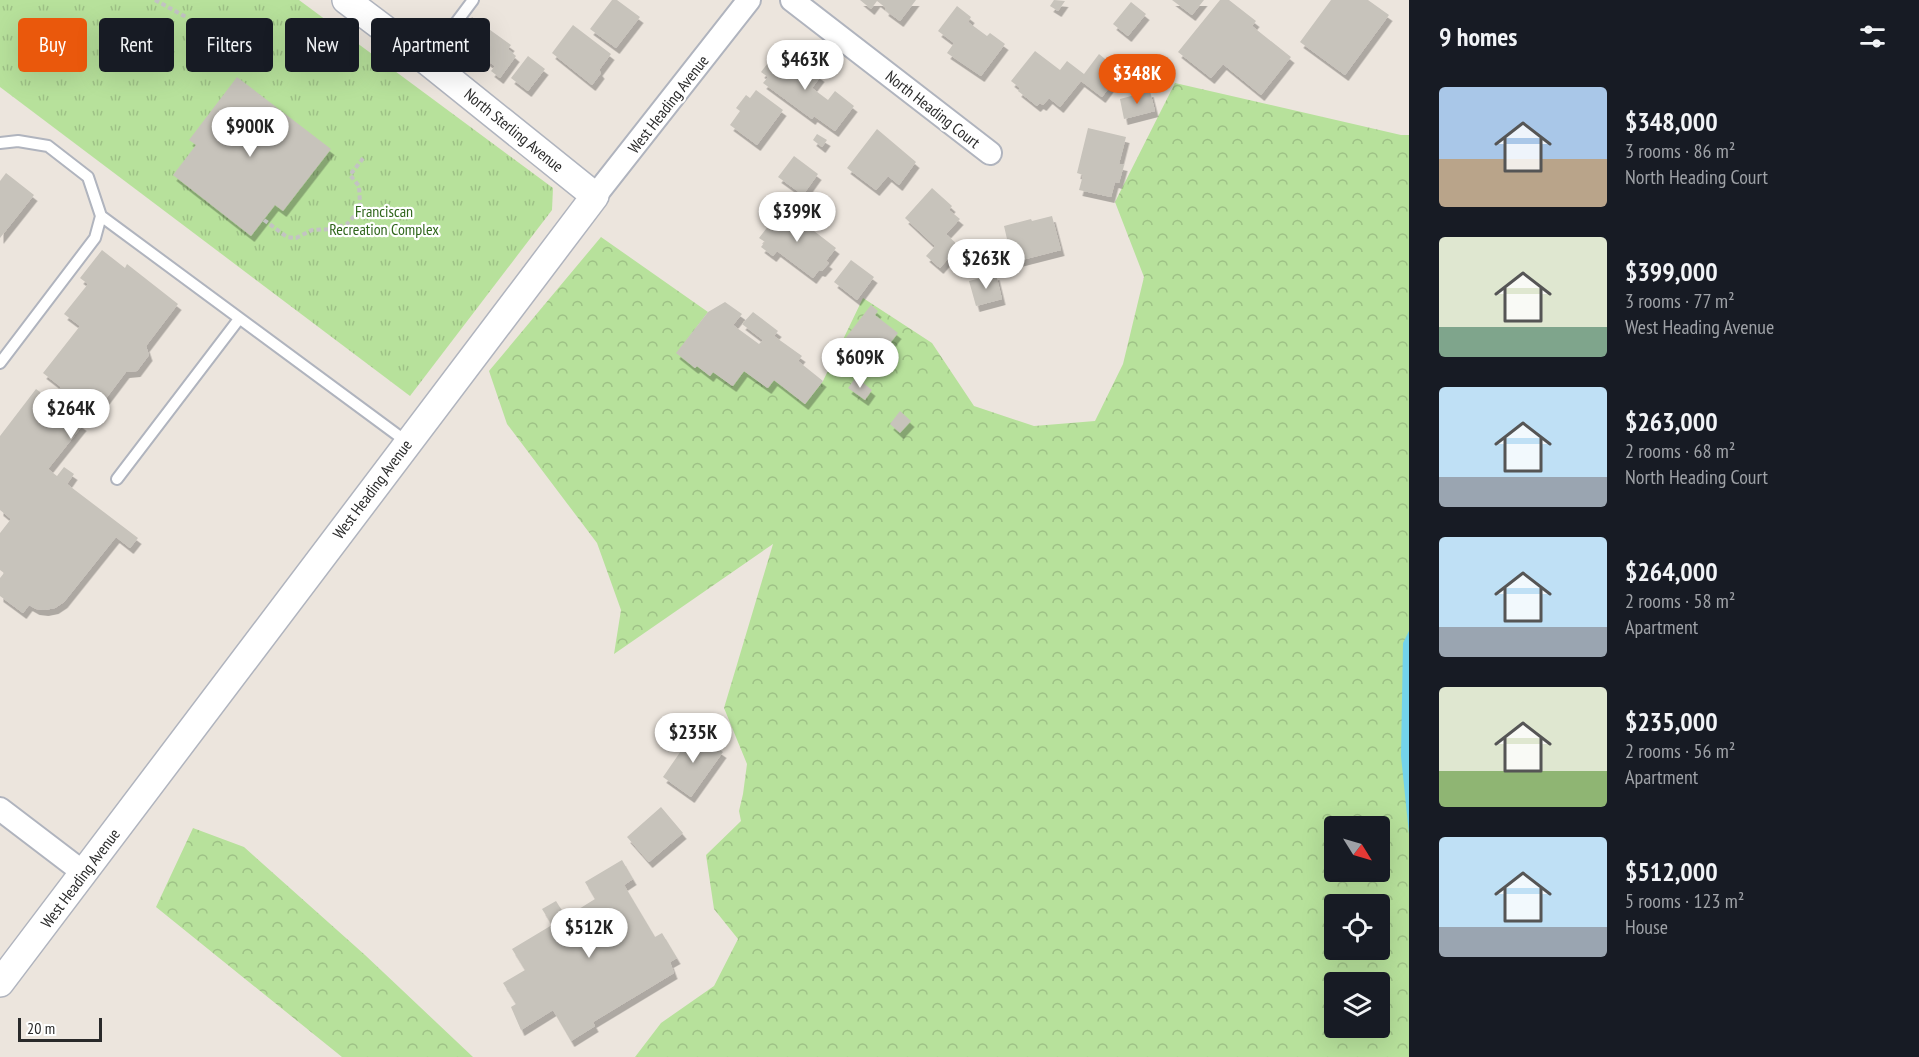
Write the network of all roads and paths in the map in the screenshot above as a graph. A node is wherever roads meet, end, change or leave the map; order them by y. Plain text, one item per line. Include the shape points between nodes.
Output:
1 (155, 0) edge
2 (346, 0) edge
3 (473, 0) edge
4 (749, 0) edge
5 (792, 0) edge
6 (186, 17) dead end
7 (459, 18) edge
8 (371, 19) edge
9 (441, 72) edge
10 (0, 143) edge
11 (990, 153) dead end
12 (364, 157) dead end
13 (595, 196) junction
14 (101, 216) junction
15 (264, 219) dead end
16 (239, 319) junction
17 (0, 363) edge
18 (407, 443) junction
19 (117, 479) dead end
20 (0, 809) edge
21 (84, 873) junction
22 (0, 983) edge

1 - 6 path
2 - 8 street, North Sterling Avenue
3 - 7 lane
4 - 13 street, West Heading Avenue
5 - 11 street, North Heading Court
9 - 13 street, North Sterling Avenue
10 - 14 lane via 18,141 48,146 88,177
12 - 15 path via 350,175 358,186 360,204 347,224 312,230 296,238 287,237
13 - 18 street, West Heading Avenue
14 - 16 lane
14 - 17 lane via 95,238
16 - 18 lane
16 - 19 lane
18 - 21 street, West Heading Avenue
20 - 21 street
21 - 22 street, West Heading Avenue

